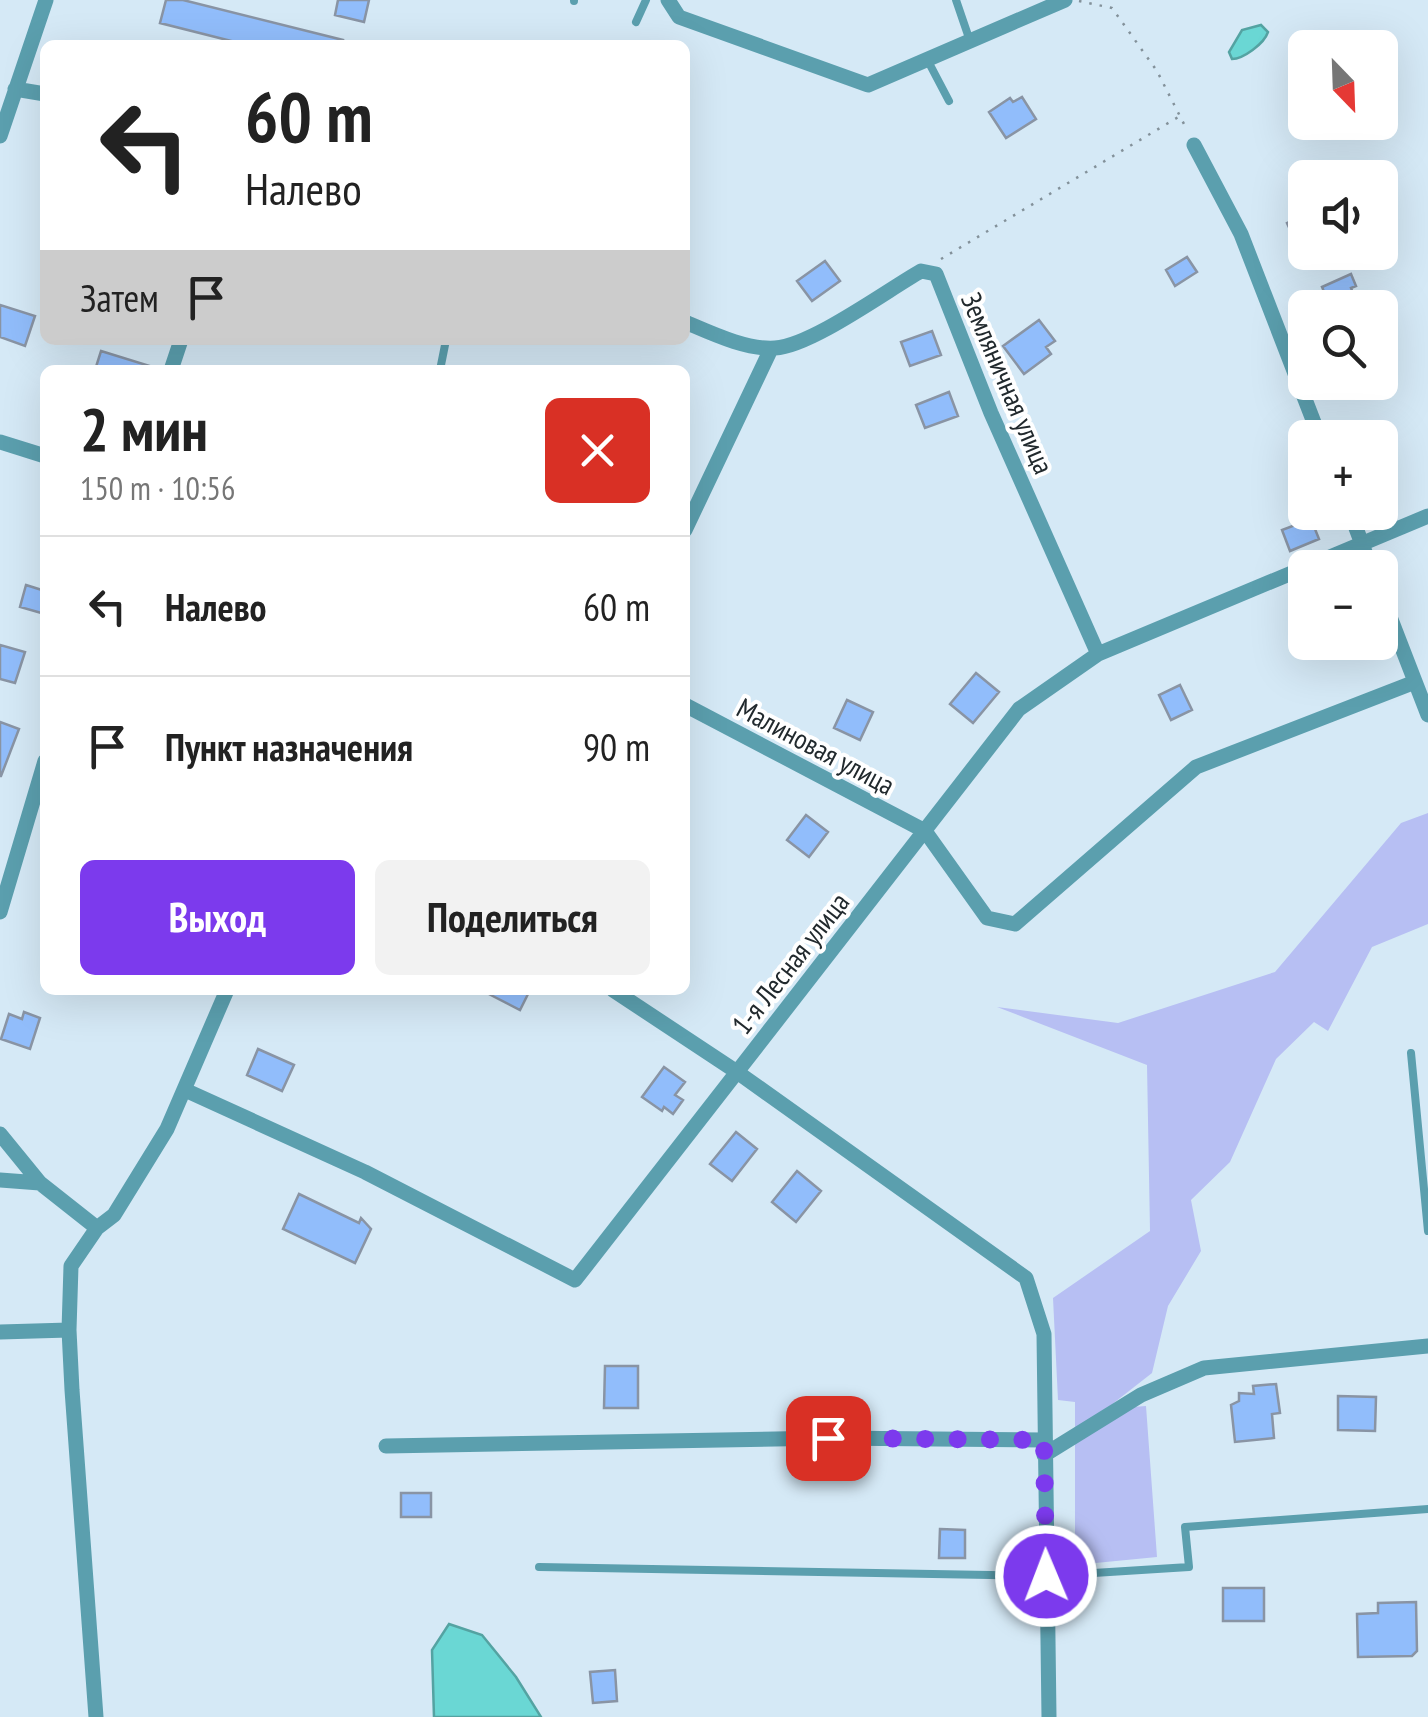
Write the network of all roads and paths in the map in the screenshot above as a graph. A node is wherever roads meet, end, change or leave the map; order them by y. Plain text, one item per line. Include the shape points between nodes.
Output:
1 (46, 0) edge
2 (646, 0) edge
3 (668, 0) edge
4 (956, 0) edge
5 (1069, 0) edge
6 (636, 22) dead end
7 (970, 41) junction
8 (928, 59) junction
9 (15, 89) junction
10 (40, 93) edge
11 (949, 101) dead end
12 (1180, 116) junction
13 (0, 136) edge
14 (1194, 145) joint
15 (920, 271) junction
16 (690, 324) edge
17 (771, 349) junction
18 (1313, 420) edge
19 (0, 442) edge
20 (40, 454) edge
21 (1428, 516) edge
22 (690, 519) edge
23 (1357, 530) edge
24 (1361, 542) junction
25 (1364, 550) edge
26 (1398, 638) edge
27 (1098, 654) junction
28 (1415, 682) junction
29 (690, 708) edge
30 (1428, 715) edge
31 (40, 778) edge
32 (925, 831) junction
33 (0, 912) edge
34 (224, 995) edge
35 (621, 995) edge
36 (1412, 1053) dead end
37 (737, 1072) junction
38 (185, 1090) junction
39 (0, 1134) edge
40 (0, 1180) edge
41 (40, 1183) junction
42 (97, 1228) junction
43 (1428, 1231) edge
44 (69, 1330) junction
45 (0, 1332) edge
46 (1428, 1346) edge
47 (386, 1446) dead end
48 (1044, 1447) junction
49 (1428, 1509) edge
50 (539, 1568) dead end
51 (1046, 1576) junction
52 (96, 1717) edge
53 (1048, 1717) edge

1 - 9 street
2 - 6 lane
3 - 8 street via 679,17 868,85
4 - 7 lane
5 - 7 street
5 - 12 path via 1112,8
7 - 8 street
8 - 11 lane
9 - 10 street
9 - 13 street
12 - 14 path
12 - 15 path
14 - 18 street via 1241,234
15 - 17 street via 795,346
15 - 27 street, Земляничная улица via 936,274
16 - 17 street
17 - 22 street
19 - 20 street
21 - 24 street, 1-я Лесная улица
23 - 24 street
24 - 25 street
24 - 27 street, 1-я Лесная улица
26 - 28 street
27 - 32 street, 1-я Лесная улица via 1019,709
28 - 30 street
28 - 32 street via 1196,767 1015,924 987,918
29 - 32 street, Малиновая улица
31 - 33 street
32 - 37 street, 1-я Лесная улица
34 - 38 street
35 - 37 street
36 - 43 lane
37 - 38 street via 575,1280 366,1172
37 - 48 street, 1-я Лесная улица via 1026,1278 1044,1334
38 - 42 street via 114,1215
39 - 41 street
40 - 41 street
41 - 42 street
42 - 44 street via 71,1266
44 - 45 street
44 - 52 street
46 - 48 street via 1204,1368
47 - 48 street via 828,1438
48 - 51 street, 1-я Лесная улица
49 - 51 lane via 1185,1527 1188,1567
50 - 51 lane
51 - 53 street, 1-я Лесная улица

